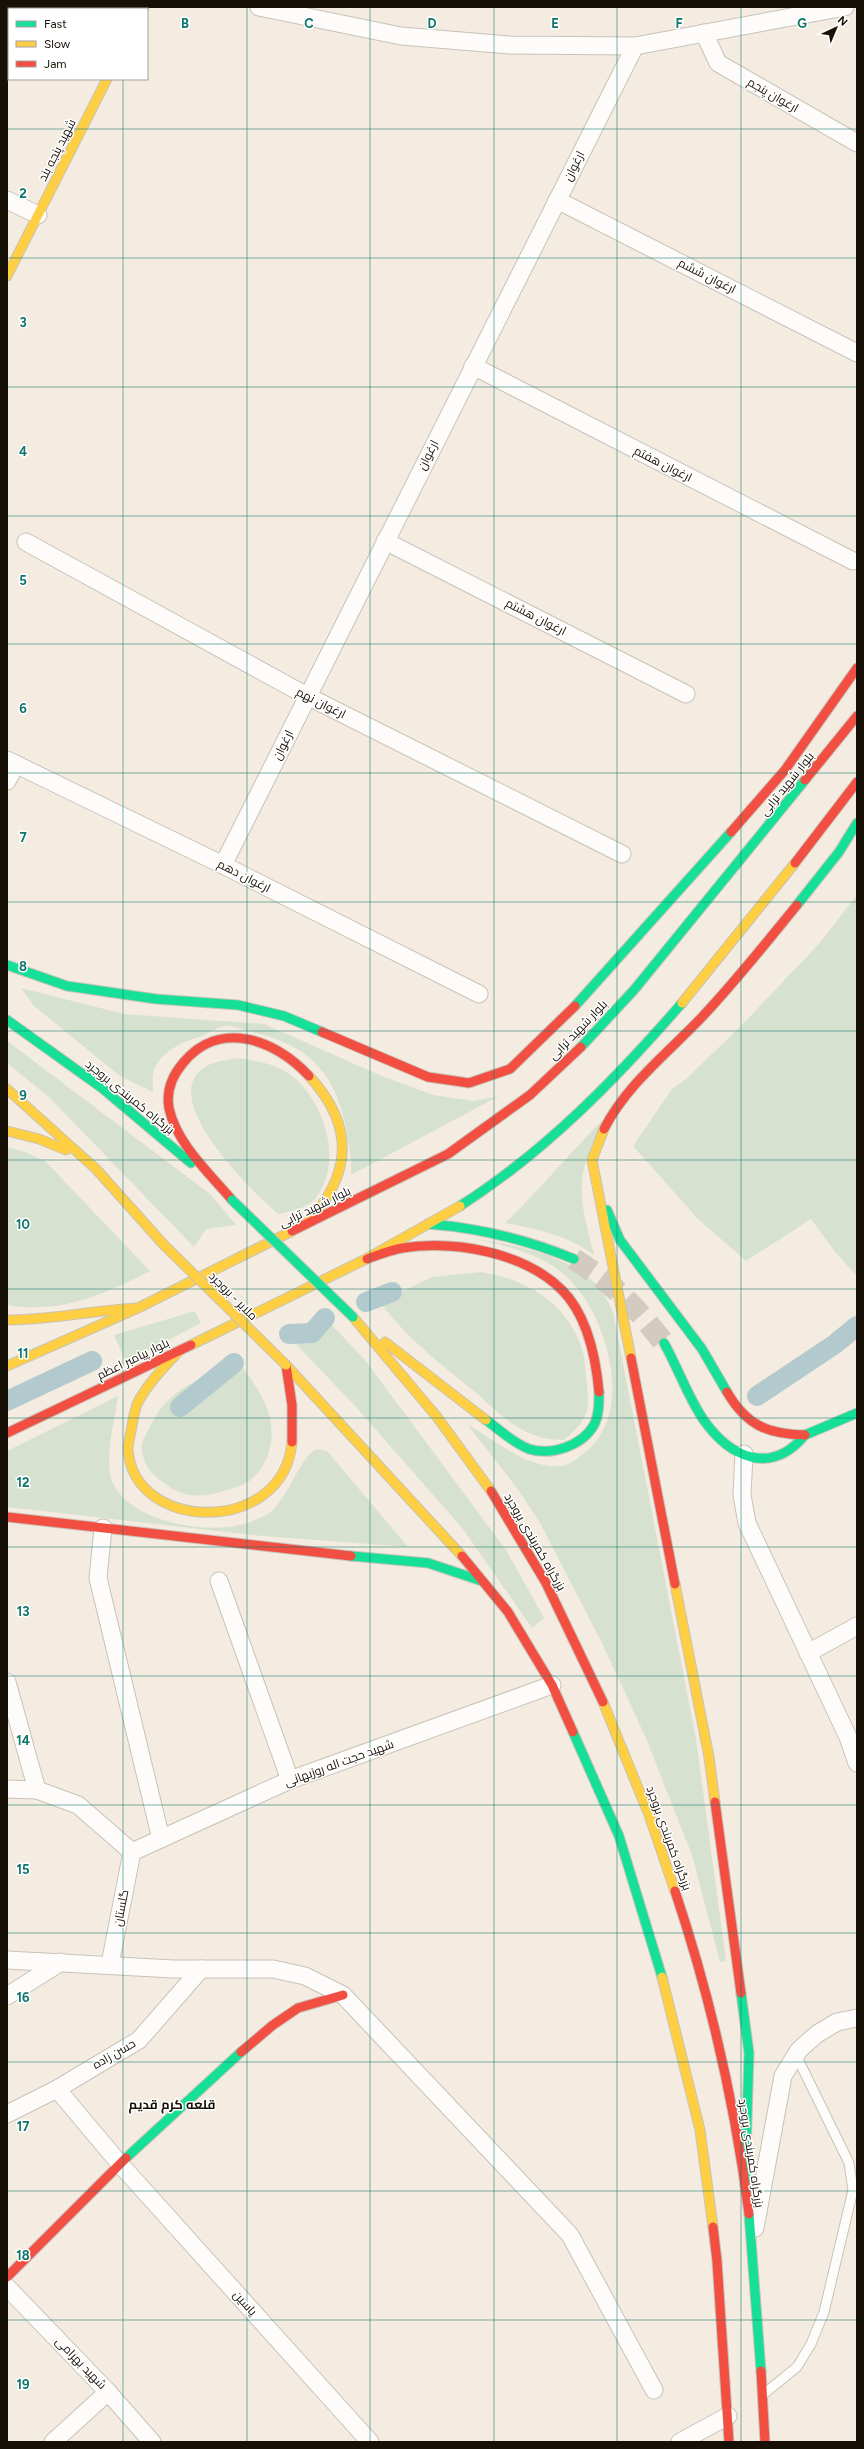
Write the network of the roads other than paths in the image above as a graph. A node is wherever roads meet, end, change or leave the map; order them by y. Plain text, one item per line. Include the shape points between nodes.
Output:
1 (259, 7) edge
2 (845, 7) edge
3 (704, 33) junction
4 (634, 46) junction
5 (102, 81) edge
6 (857, 143) edge
7 (7, 200) edge
8 (557, 200) junction
9 (38, 215) junction
10 (7, 276) edge
11 (857, 353) edge
12 (473, 366) junction
13 (385, 541) junction
14 (26, 542) dead end
15 (853, 561) dead end
16 (857, 668) edge
17 (686, 694) dead end
18 (307, 696) junction
19 (857, 716) edge
20 (12, 762) edge
21 (7, 781) edge
22 (857, 782) edge
23 (857, 823) edge
24 (622, 854) dead end
25 (224, 865) junction
26 (7, 965) edge
27 (479, 994) dead end
28 (7, 1020) edge
29 (7, 1089) edge
30 (7, 1131) edge
31 (96, 1169) junction
32 (592, 1170) junction
33 (232, 1200) junction
34 (428, 1224) junction
35 (306, 1225) junction
36 (367, 1259) junction
37 (574, 1259) tunnel mouth
38 (138, 1308) junction
39 (353, 1317) junction
40 (7, 1320) edge
41 (664, 1343) tunnel mouth
42 (180, 1350) junction
43 (286, 1365) junction
44 (7, 1366) edge
45 (856, 1415) edge
46 (7, 1433) edge
47 (805, 1435) junction
48 (744, 1454) junction
49 (7, 1516) edge
50 (103, 1528) junction
51 (219, 1582) dead end
52 (486, 1582) junction
53 (857, 1626) edge
54 (808, 1653) junction
55 (7, 1682) edge
56 (552, 1684) junction
57 (857, 1763) edge
58 (290, 1780) junction
59 (7, 1788) edge
60 (37, 1790) junction
61 (162, 1839) junction
62 (132, 1852) junction
63 (7, 1960) edge
64 (61, 1962) junction
65 (110, 1964) junction
66 (201, 1969) junction
67 (343, 1995) junction
68 (7, 1996) edge
69 (857, 2018) edge
70 (796, 2055) junction
71 (57, 2089) junction
72 (7, 2114) edge
73 (120, 2164) junction
74 (854, 2177) edge
75 (745, 2185) junction
76 (751, 2250) junction
77 (7, 2277) edge
78 (7, 2287) edge
79 (654, 2390) dead end
80 (108, 2392) junction
81 (762, 2395) junction
82 (728, 2416) junction
83 (53, 2442) edge
84 (152, 2442) edge
85 (370, 2442) edge
86 (680, 2442) edge
87 (729, 2442) edge
88 (764, 2442) edge

1 - 4 street via 401,36 510,45
2 - 3 street
3 - 4 street
3 - 6 street, ارغوان پنجم via 718,64
4 - 8 street, ارغوان
5 - 9 main road, شهید پنجه بند
7 - 9 street
8 - 11 street, ارغوان ششم
8 - 12 street, ارغوان
9 - 10 main road, شهید پنجه بند
12 - 13 street, ارغوان
12 - 15 street, ارغوان هفتم
13 - 17 street, ارغوان هشتم
13 - 18 street, ارغوان
14 - 18 street, ارغوان نهم
16 - 26 main road via 785,770 676,896 579,1002 510,1069 469,1083 428,1077 284,1016 238,1005 156,999 67,986
18 - 24 street, ارغوان نهم
18 - 25 street, ارغوان
19 - 35 main road, بلوار شهید ترابی via 634,990 573,1056 530,1095 448,1154
20 - 21 street
20 - 25 street, ارغوان دهم
22 - 34 main road via 684,1004 623,1071 552,1137 498,1180
23 - 32 main road via 839,852 704,1015 614,1110 602,1129 594,1152
25 - 27 street, ارغوان دهم
28 - 33 main road, بزرگراه کمربندی بروجرد via 44,1044 135,1113
29 - 31 main road
30 - 31 main road via 46,1142 67,1151
31 - 43 main road, ملایر - بروجرد, bridge via 164,1245
32 - 47 main road via 620,1240 702,1349 736,1407 754,1423 778,1434
32 - 75 main road via 709,1757 749,2053
33 - 35 main road via 198,1159 176,1126 167,1096 177,1069 193,1051 215,1039 236,1037 258,1042 282,1052 304,1068 332,1105 341,1128 343,1153 339,1176 329,1197
33 - 39 main road, bridge
34 - 36 main road
34 - 37 main road via 498,1231 532,1241
35 - 38 main road, بلوار شهید ترابی
36 - 39 main road via 401,1248 452,1246 512,1260 538,1273 562,1290 580,1315 595,1368 597,1417 587,1433 574,1445 558,1450 539,1451 525,1447
36 - 42 main road, بلوار پیامبر اعظم
38 - 40 main road via 100,1310 31,1320
38 - 44 main road
39 - 75 main road, بزرگراه کمربندی بروجرد via 483,1478 518,1532 565,1620 605,1705 653,1826 699,1966 727,2080
41 - 48 main road via 703,1418 722,1439
42 - 43 main road via 145,1392 134,1413 128,1450 132,1474 145,1491 159,1502 185,1511 202,1513 234,1510 251,1504 276,1485 285,1472 291,1452 293,1424
42 - 46 main road, بلوار پیامبر اعظم
43 - 52 main road
45 - 47 main road
47 - 48 main road via 784,1455 764,1458
48 - 54 street via 742,1495 747,1523
49 - 50 main road
50 - 52 main road via 428,1563
50 - 61 street via 98,1578
51 - 58 street
52 - 56 main road via 529,1644
53 - 54 street
54 - 57 street via 848,1737
55 - 60 street
56 - 58 street, شهید حجت اله روزبهانی
56 - 82 main road via 619,1836 641,1903 682,2050 700,2130 712,2218
58 - 61 street, شهید حجت اله روزبهانی
59 - 60 street
60 - 62 street via 78,1805
61 - 62 street, شهید حجت اله روزبهانی
62 - 65 street, گلستان
63 - 64 street
64 - 65 street
64 - 68 street
65 - 66 street
66 - 67 street via 273,1969 305,1976
66 - 71 street, حسن زاده via 139,2040
67 - 73 main road via 298,2008 273,2025
67 - 79 street via 570,2235
69 - 70 street via 837,2022 817,2034
70 - 74 lane
70 - 76 street via 783,2076
71 - 72 street, حسن زاده
71 - 73 street, یاسین
73 - 77 main road
73 - 85 street, یاسین
74 - 81 lane via 824,2312 811,2344 797,2367
75 - 76 main road, بزرگراه کمربندی بروجرد
76 - 81 main road, بزرگراه کمربندی بروجرد
78 - 80 street, شهید بهرامی
80 - 83 street
80 - 84 street, شهید بهرامی
81 - 88 main road, بزرگراه کمربندی بروجرد
82 - 86 street
82 - 87 main road

